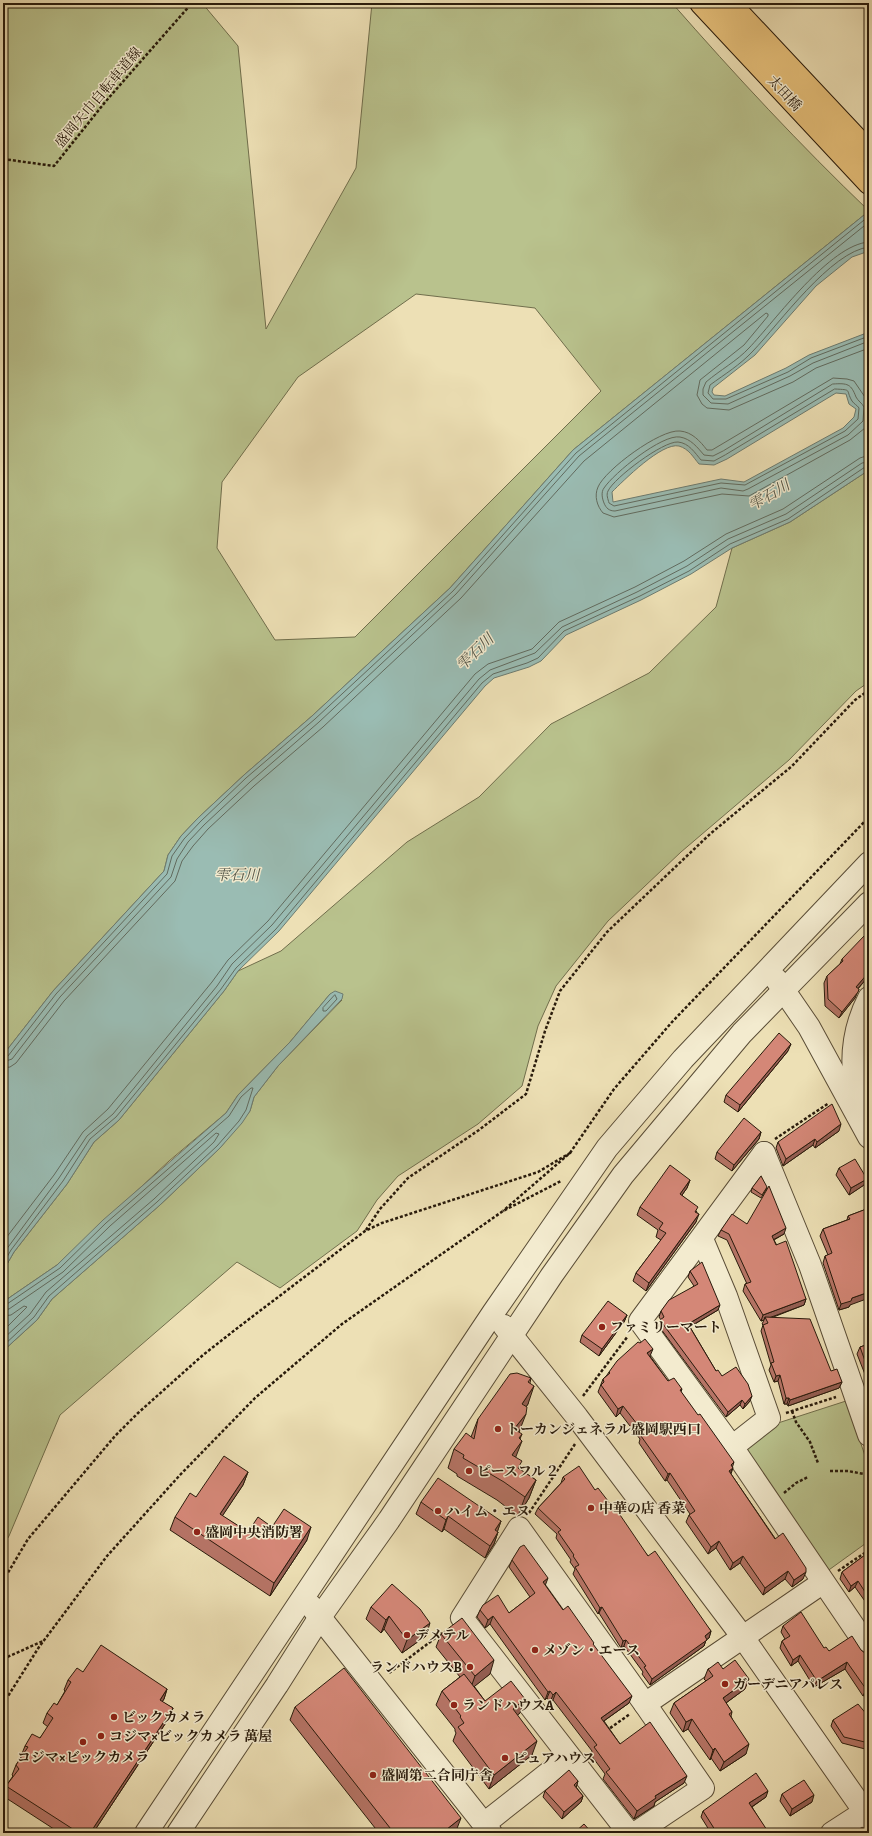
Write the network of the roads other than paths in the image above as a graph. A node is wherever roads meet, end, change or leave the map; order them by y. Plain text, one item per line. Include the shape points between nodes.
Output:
1 (701, 3) edge
2 (729, 3) edge
3 (869, 152) edge
4 (869, 183) edge
5 (869, 864) edge
6 (869, 903) edge
7 (768, 968) junction
8 (784, 990) junction
9 (869, 998) edge
10 (869, 1134) edge
11 (869, 1137) edge
12 (702, 1239) junction
13 (493, 1313) junction
14 (512, 1336) junction
15 (860, 1393) edge
16 (869, 1435) edge
17 (732, 1447) junction
18 (822, 1583) junction
19 (304, 1598) junction
20 (320, 1617) junction
21 (742, 1636) junction
22 (869, 1649) edge
23 (646, 1704) junction
24 (569, 1757) junction
25 (867, 1813) edge
26 (488, 1829) edge
27 (146, 1833) edge
28 (178, 1833) edge
29 (629, 1833) edge
30 (636, 1833) edge
31 (832, 1833) edge

1 - 4 main road, 太田橋
2 - 3 main road, 太田橋
5 - 7 street
6 - 8 street
7 - 8 street
7 - 13 street via 682,1059 607,1148
8 - 11 street via 809,1027
8 - 14 street via 737,1039 623,1175
9 - 10 street via 861,1013 853,1048 853,1071
12 - 15 street via 764,1152
12 - 17 street via 726,1296 769,1418
12 - 17 street via 640,1321
13 - 14 street
13 - 19 street
14 - 20 street via 389,1520
14 - 21 street via 577,1417
15 - 16 street
17 - 18 street
18 - 21 street
18 - 22 street
19 - 20 street
19 - 27 street
20 - 26 street
20 - 28 street
21 - 23 street
21 - 25 street
23 - 24 street via 519,1528 462,1618
23 - 30 street via 703,1788
24 - 26 street
24 - 29 street
25 - 31 street

